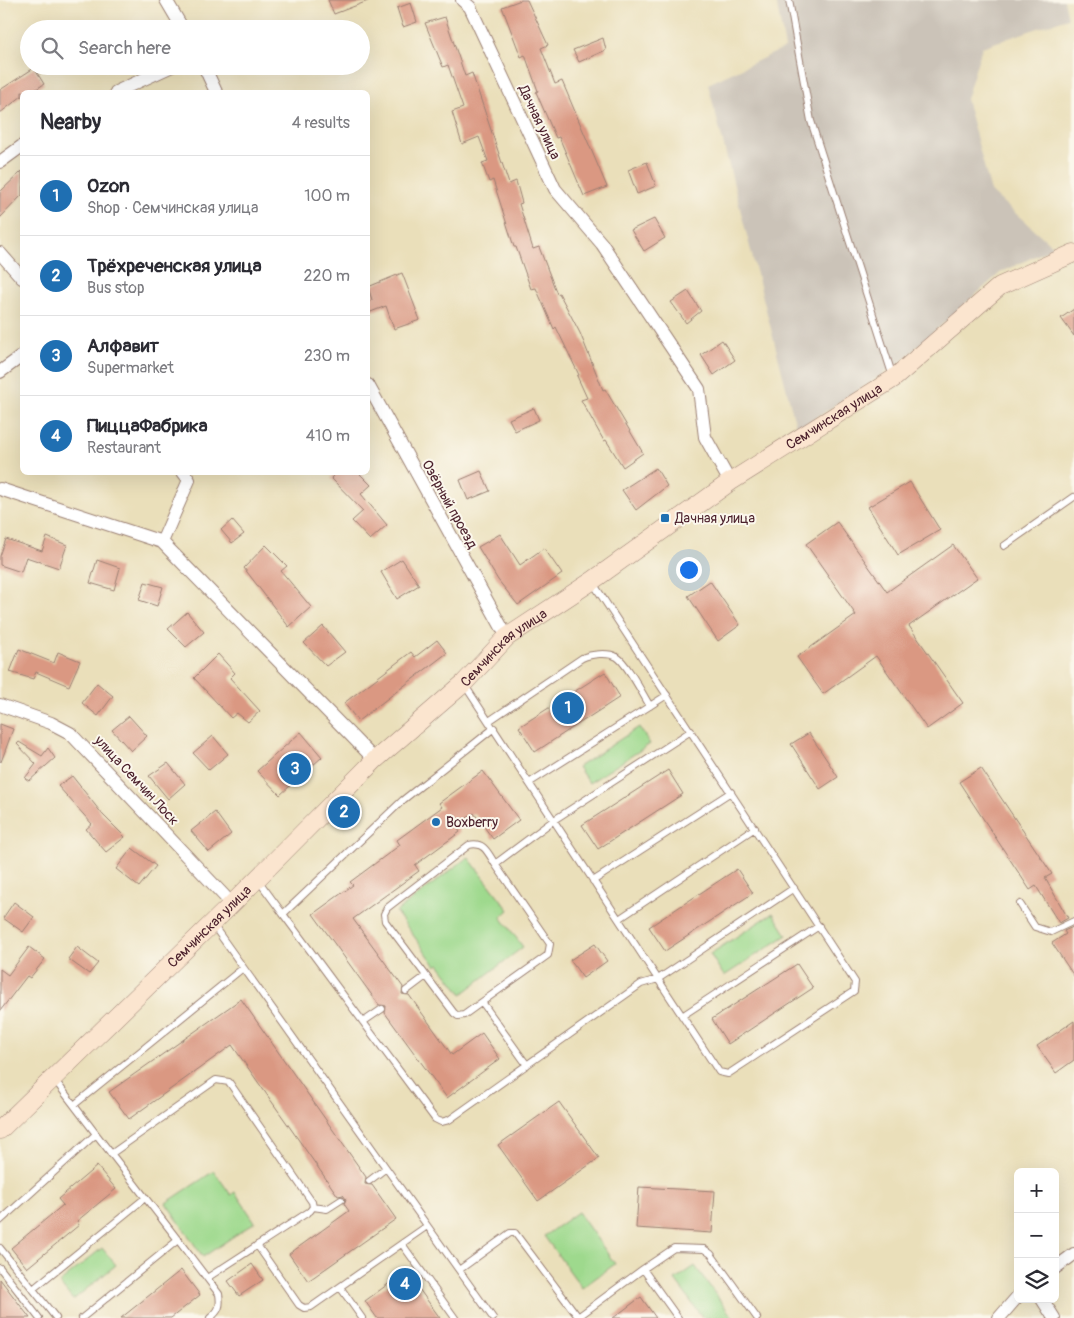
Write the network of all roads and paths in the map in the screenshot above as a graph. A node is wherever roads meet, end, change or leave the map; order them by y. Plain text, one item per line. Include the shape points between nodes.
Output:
1 (166, 0) edge
2 (462, 0) edge
3 (789, 0) edge
4 (178, 20) edge
5 (153, 75) edge
6 (208, 75) edge
7 (120, 90) edge
8 (215, 90) edge
9 (20, 147) edge
10 (0, 162) edge
11 (0, 253) edge
12 (1074, 253) edge
13 (20, 276) edge
14 (20, 357) edge
15 (0, 372) edge
16 (893, 379) junction
17 (370, 389) edge
18 (185, 475) edge
19 (730, 482) junction
20 (0, 489) edge
21 (1074, 497) edge
22 (162, 542) junction
23 (1004, 546) dead end
24 (592, 581) junction
25 (507, 637) junction
26 (464, 683) junction
27 (667, 695) junction
28 (0, 705) edge
29 (650, 706) junction
30 (489, 721) junction
31 (494, 728) junction
32 (691, 731) junction
33 (375, 760) junction
34 (529, 783) junction
35 (731, 792) junction
36 (554, 820) junction
37 (754, 828) junction
38 (495, 864) junction
39 (257, 879) junction
40 (593, 881) junction
41 (794, 888) junction
42 (232, 904) junction
43 (1020, 904) dead end
44 (283, 914) junction
45 (619, 919) junction
46 (1074, 921) edge
47 (212, 924) junction
48 (818, 926) junction
49 (243, 968) junction
50 (426, 976) junction
51 (658, 979) junction
52 (406, 991) dead end
53 (482, 1002) junction
54 (382, 1009) dead end
55 (682, 1016) junction
56 (363, 1022) junction
57 (527, 1065) junction
58 (53, 1079) junction
59 (74, 1105) junction
60 (0, 1130) edge
61 (96, 1134) junction
62 (111, 1154) junction
63 (386, 1168) junction
64 (369, 1181) dead end
65 (145, 1198) junction
66 (342, 1200) dead end
67 (313, 1207) junction
68 (0, 1221) edge
69 (427, 1226) junction
70 (178, 1240) junction
71 (402, 1244) junction
72 (257, 1245) junction
73 (0, 1248) edge
74 (1074, 1254) edge
75 (1059, 1265) edge
76 (0, 1268) edge
77 (643, 1269) junction
78 (459, 1270) junction
79 (207, 1278) junction
80 (340, 1287) junction
81 (33, 1289) junction
82 (1014, 1301) edge
83 (1045, 1303) edge
84 (579, 1317) edge
85 (39, 1318) edge
86 (56, 1318) edge
87 (82, 1318) edge
88 (210, 1318) edge
89 (362, 1318) edge
90 (455, 1318) edge
91 (493, 1318) edge
92 (678, 1318) edge
93 (757, 1318) edge
94 (999, 1318) edge
95 (1054, 1318) edge

1 - 4 street
2 - 19 street, Дачная улица via 470,7 555,188 602,244 699,389 705,437
3 - 16 lane via 811,121
5 - 7 street
6 - 8 street
9 - 10 street
11 - 13 street
12 - 16 street, Семчинская улица via 1000,286
14 - 15 street
16 - 19 street, Семчинская улица
17 - 25 street, Озёрный проезд
18 - 22 street via 189,480
19 - 24 street, Семчинская улица
20 - 22 street
21 - 23 lane
22 - 33 street
24 - 25 street, Семчинская улица
24 - 27 lane
25 - 26 street, Семчинская улица
26 - 30 lane
26 - 33 street, Семчинская улица
27 - 29 lane
27 - 32 lane
28 - 42 street, улица Семчин Лоск via 70,733
29 - 30 lane via 620,660 610,655 596,655 582,658
29 - 34 lane
30 - 31 lane
31 - 34 lane
31 - 44 lane via 396,806
32 - 35 lane
32 - 36 lane
33 - 39 street, Семчинская улица
34 - 36 lane
35 - 37 lane
35 - 40 lane
36 - 38 lane
36 - 40 lane
37 - 41 lane
37 - 45 lane
38 - 50 lane via 483,846 469,845 387,908 385,921
38 - 53 lane via 550,944 550,950 548,955
39 - 42 street, Семчинская улица
39 - 44 lane
40 - 45 lane
41 - 48 lane
41 - 51 lane
42 - 47 street, Семчинская улица
43 - 46 lane via 1036,926 1051,932
44 - 56 lane
45 - 51 lane
47 - 49 lane
47 - 58 street, Семчинская улица
48 - 55 lane
48 - 55 lane via 855,982 856,988 848,995 728,1074 718,1072
49 - 59 lane
49 - 63 lane
50 - 52 lane
50 - 53 lane via 458,1016 464,1016
51 - 55 lane
51 - 57 lane via 641,984
53 - 57 lane
54 - 56 lane
56 - 57 lane via 435,1119 441,1122 449,1120
58 - 59 lane
58 - 60 street, Семчинская улица
59 - 61 lane
61 - 62 lane
61 - 68 lane
62 - 65 lane
62 - 67 lane via 216,1080 223,1080 229,1082
63 - 64 lane
63 - 69 lane
65 - 70 lane
65 - 81 lane
66 - 67 lane via 327,1209
67 - 72 lane
69 - 71 lane
69 - 78 lane
70 - 79 lane
70 - 87 lane
71 - 80 lane
71 - 90 lane
72 - 79 lane
72 - 80 lane via 304,1308 311,1307
73 - 81 lane
74 - 75 street
76 - 85 lane via 26,1307
77 - 84 lane
77 - 92 lane
77 - 93 lane via 674,1248 704,1249 711,1254
78 - 84 lane via 515,1233
78 - 91 lane
79 - 88 lane via 219,1294 220,1303
80 - 89 lane
81 - 86 lane
82 - 94 street
83 - 95 street

